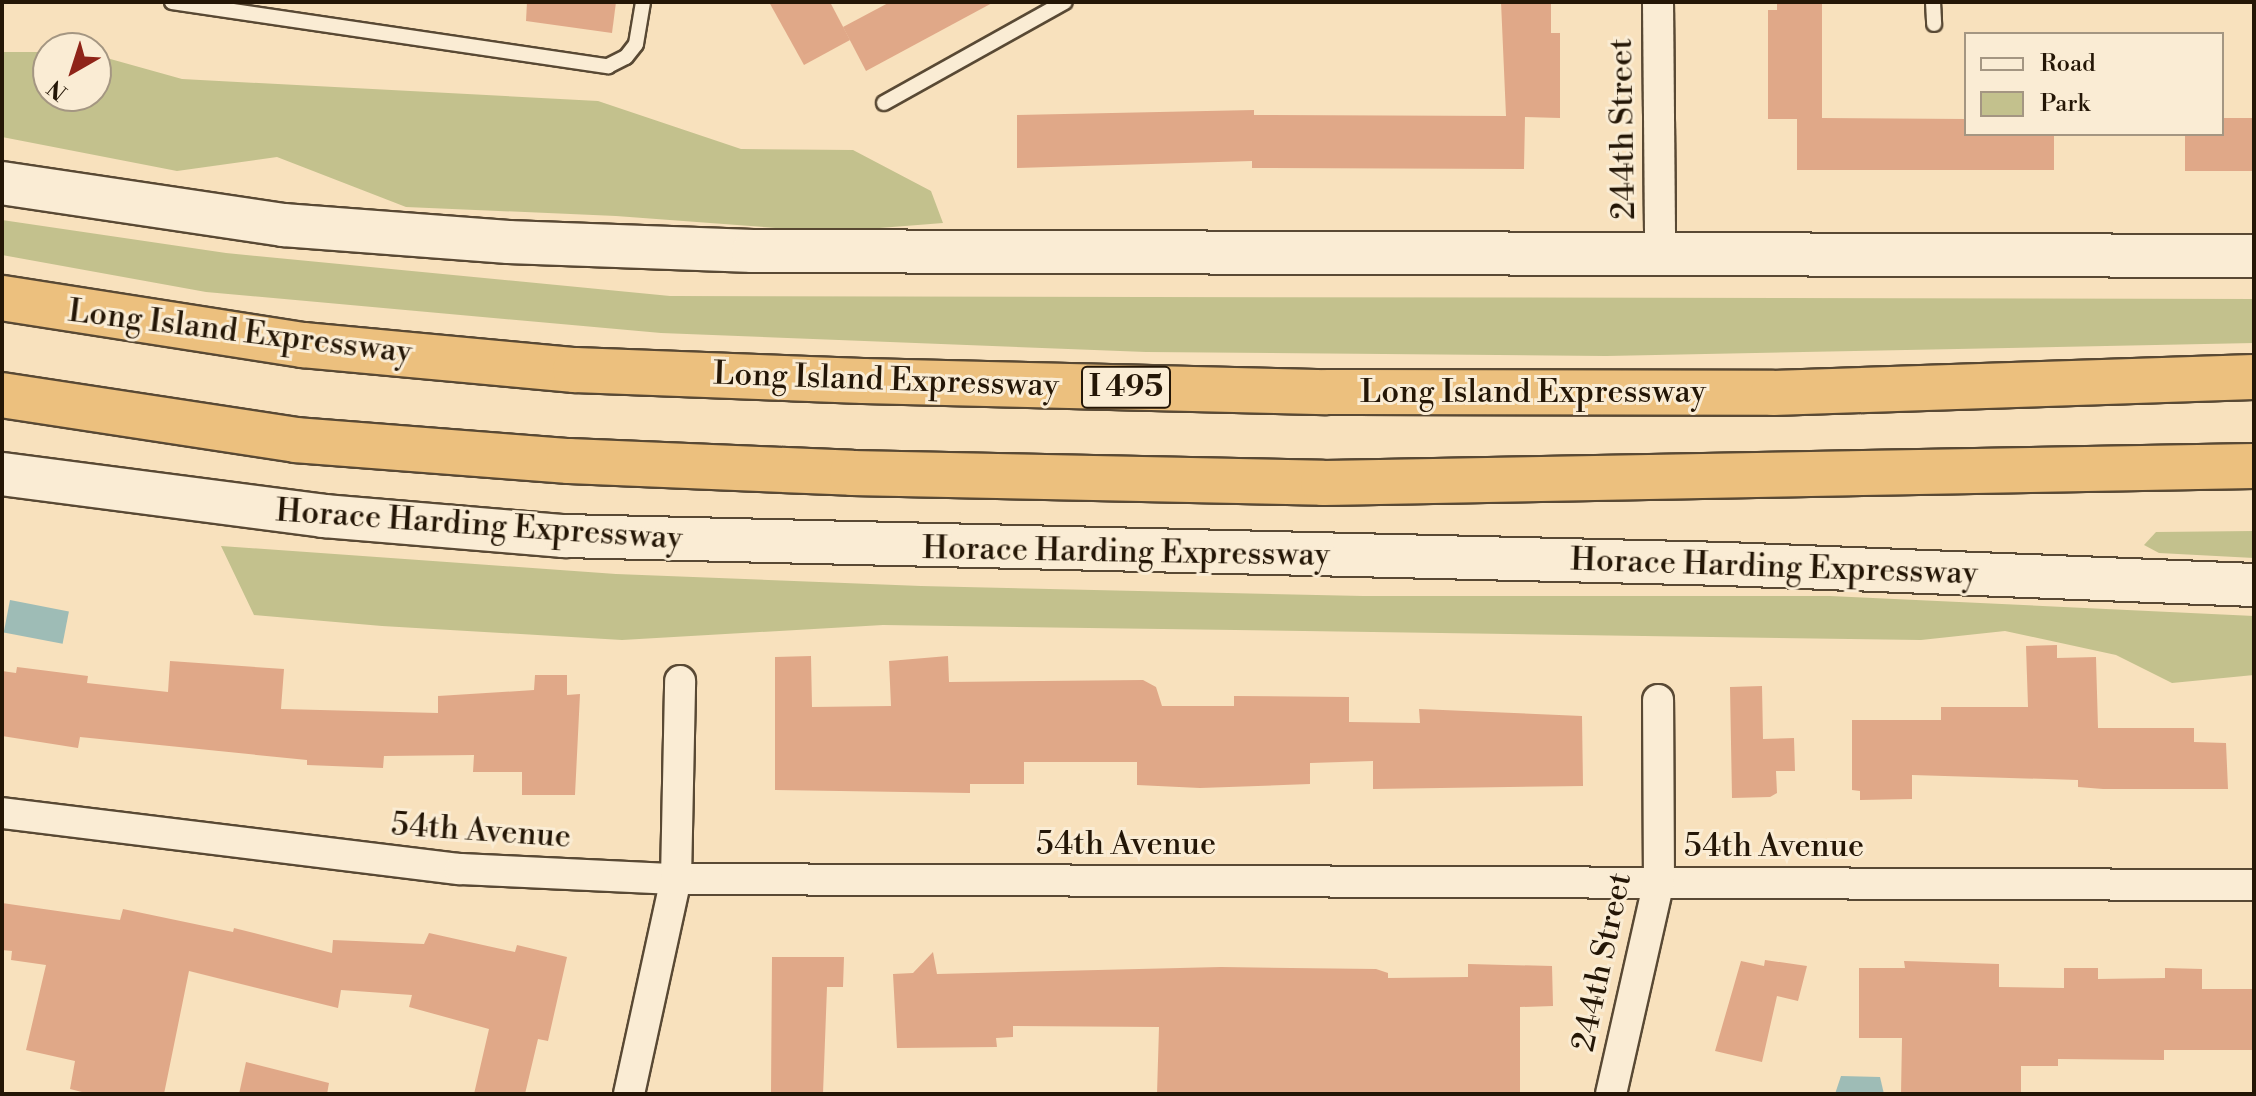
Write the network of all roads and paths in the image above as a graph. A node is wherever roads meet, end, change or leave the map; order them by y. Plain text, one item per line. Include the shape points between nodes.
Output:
1 (172, 2) edge
2 (643, 2) edge
3 (1065, 2) edge
4 (1658, 2) edge
5 (1933, 2) edge
6 (1934, 24) dead end
7 (884, 103) dead end
8 (2, 183) edge
9 (1660, 255) junction
10 (2254, 256) edge
11 (2, 298) edge
12 (2254, 377) edge
13 (2, 395) edge
14 (2254, 466) edge
15 (2, 474) edge
16 (2254, 585) edge
17 (680, 681) dead end
18 (1658, 700) dead end
19 (2, 813) edge
20 (676, 879) junction
21 (1659, 881) junction
22 (2254, 885) edge
23 (629, 1094) edge
24 (1611, 1094) edge

1 - 2 lane via 608,66 626,57 636,44
3 - 7 lane
4 - 9 street, 244th Street
5 - 6 lane
8 - 9 main road via 283,225 508,242 753,251
9 - 10 main road
11 - 12 highway, Long Island Expressway / I 495 via 303,345 575,370 863,381 1327,392 1773,393
13 - 14 highway via 295,440 569,461 852,473 1323,483
15 - 16 main road, Horace Harding Expressway via 324,516 564,536 1726,564
17 - 20 street
18 - 21 street, 244th Street
19 - 20 street, 54th Avenue via 460,869
20 - 21 street, 54th Avenue
20 - 23 street
21 - 22 street, 54th Avenue
21 - 24 street, 244th Street

